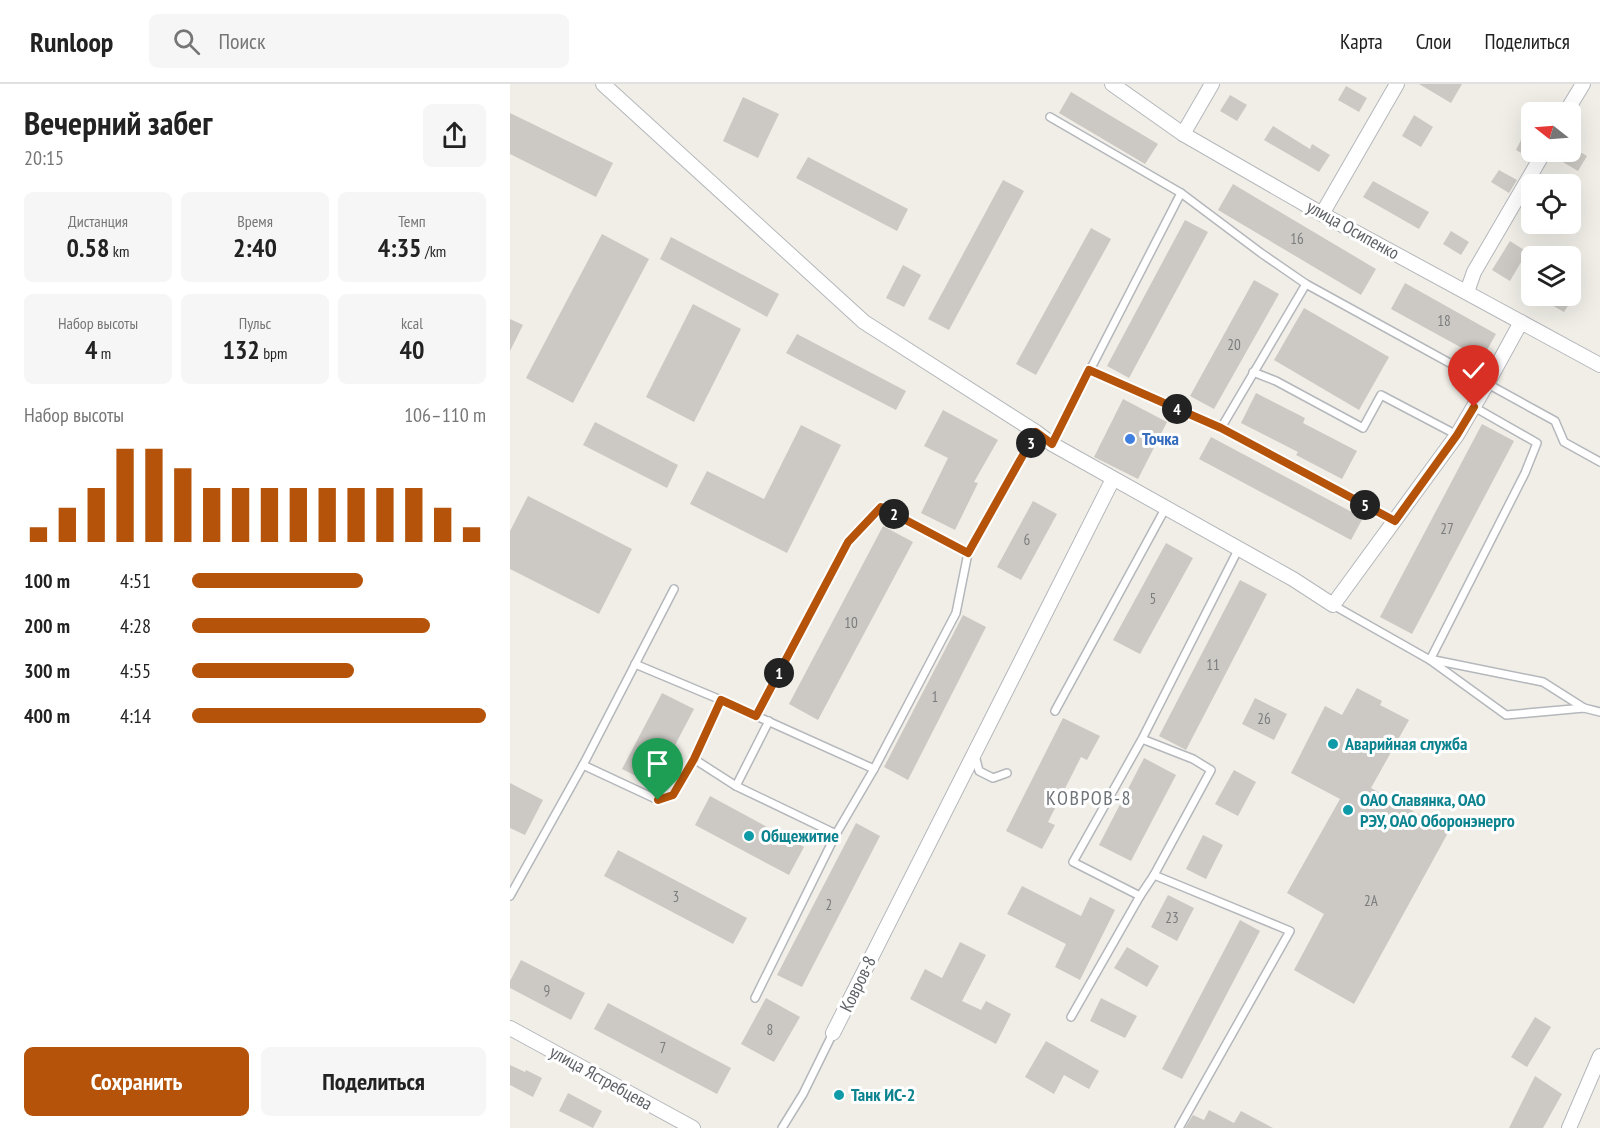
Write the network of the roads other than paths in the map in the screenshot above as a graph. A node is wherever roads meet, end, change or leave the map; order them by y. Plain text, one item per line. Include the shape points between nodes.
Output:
1 (603, 84) edge
2 (1112, 84) edge
3 (1212, 84) edge
4 (1397, 84) edge
5 (1583, 84) edge
6 (1572, 102) edge
7 (1050, 117) dead end
8 (1184, 134) junction
9 (1538, 162) edge
10 (1181, 193) junction
11 (1322, 214) junction
12 (1306, 284) junction
13 (1467, 292) junction
14 (1521, 322) junction
15 (1600, 365) edge
16 (1089, 370) junction
17 (1252, 372) junction
18 (1487, 384) junction
19 (1474, 407) junction
20 (1221, 428) junction
21 (1036, 432) junction
22 (1457, 435) junction
23 (1052, 444) junction
24 (1600, 462) edge
25 (1113, 479) junction
26 (1165, 509) junction
27 (1395, 521) junction
28 (1239, 548) junction
29 (968, 553) junction
30 (674, 589) dead end
31 (1333, 605) junction
32 (1430, 660) junction
33 (635, 664) junction
34 (721, 700) junction
35 (1584, 708) junction
36 (1055, 711) dead end
37 (1600, 712) edge
38 (756, 716) junction
39 (769, 722) junction
40 (1142, 739) junction
41 (975, 753) junction
42 (694, 759) junction
43 (583, 765) junction
44 (874, 769) junction
45 (1008, 773) dead end
46 (736, 786) junction
47 (836, 834) junction
48 (1154, 875) junction
49 (510, 896) edge
50 (1140, 896) junction
51 (755, 998) dead end
52 (1071, 1017) dead end
53 (510, 1028) edge
54 (833, 1033) joint
55 (1600, 1056) edge
56 (1595, 1084) edge
57 (693, 1128) edge
58 (782, 1128) edge
59 (1179, 1128) edge
60 (1569, 1128) edge

1 - 21 street via 864,322
2 - 8 street, улица Осипенко
3 - 8 street
4 - 11 street
5 - 6 street
7 - 10 lane
8 - 11 street, улица Осипенко
9 - 13 street via 1474,272
10 - 12 lane
10 - 16 lane
11 - 13 street, улица Осипенко
12 - 17 lane
12 - 18 lane
13 - 14 street, улица Осипенко
14 - 15 street, улица Осипенко
14 - 18 street
16 - 20 lane
16 - 23 lane
17 - 20 lane
17 - 22 lane via 1363,428 1381,396
18 - 19 street
18 - 24 lane via 1555,421 1564,442
19 - 22 street
19 - 32 lane via 1537,443
20 - 27 lane
21 - 23 street
21 - 29 lane
22 - 27 street
23 - 25 street
25 - 26 street
25 - 41 street, Ковров-8
26 - 28 street
26 - 36 lane
27 - 31 street
28 - 31 street
28 - 40 lane
29 - 38 lane via 881,507 848,542
29 - 44 lane via 956,613
30 - 33 lane
31 - 32 lane
32 - 35 lane via 1543,682
32 - 35 lane via 1506,715
33 - 34 lane
33 - 43 lane
34 - 38 lane
34 - 42 lane
35 - 37 lane
38 - 39 lane
39 - 44 lane
39 - 46 lane
40 - 48 lane via 1211,770
40 - 50 lane via 1073,862
41 - 45 lane via 979,771 993,778
41 - 54 street, Ковров-8
42 - 43 lane via 673,795 658,800
42 - 46 lane
43 - 49 lane
44 - 47 lane
46 - 47 lane
47 - 51 lane
48 - 50 lane
48 - 59 lane via 1290,931
50 - 52 lane
53 - 57 street, улица Ястребцева
54 - 58 lane
55 - 56 street
56 - 60 street

